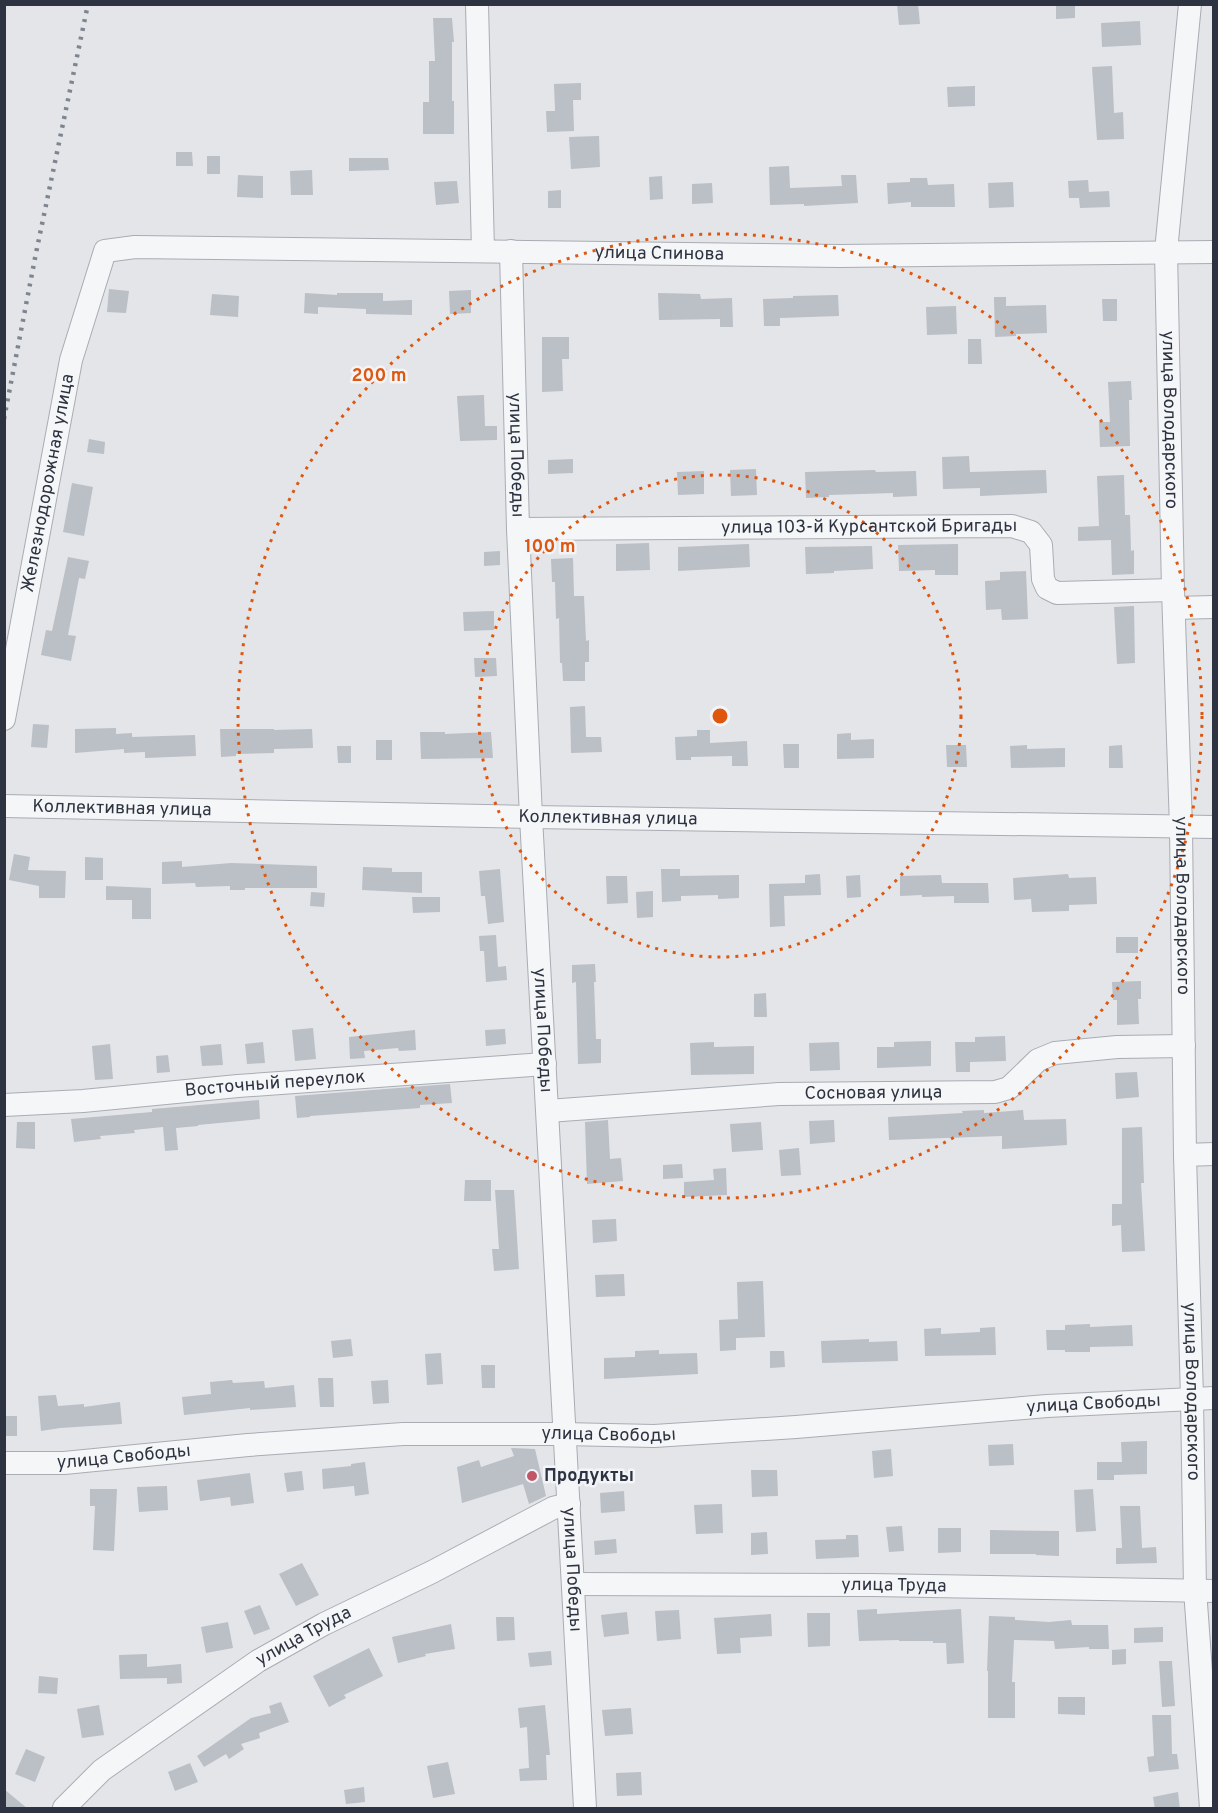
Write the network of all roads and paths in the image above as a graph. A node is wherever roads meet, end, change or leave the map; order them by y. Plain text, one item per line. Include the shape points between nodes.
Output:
1 (477, 4) edge
2 (1190, 4) edge
3 (105, 251) joint
4 (483, 251) junction
5 (511, 251) junction
6 (1166, 251) junction
7 (1214, 252) edge
8 (518, 530) junction
9 (1174, 599) junction
10 (1214, 607) edge
11 (4, 719) edge
12 (4, 806) edge
13 (531, 817) junction
14 (1181, 827) junction
15 (1214, 827) edge
16 (1184, 1046) junction
17 (545, 1064) junction
18 (4, 1105) edge
19 (548, 1111) junction
20 (1214, 1154) edge
21 (1185, 1155) junction
22 (1203, 1398) edge
23 (564, 1434) junction
24 (4, 1463) edge
25 (569, 1504) junction
26 (573, 1584) junction
27 (1204, 1590) edge
28 (64, 1809) edge
29 (585, 1809) edge
30 (1211, 1809) edge

1 - 4 street
2 - 6 street, улица Володарского
3 - 4 street, улица Спинова via 135,247
3 - 11 street, Железнодорожная улица via 71,360
4 - 5 street, улица Спинова
5 - 6 street, улица Спинова via 840,256
5 - 8 street, улица Победы
6 - 7 street, улица Спинова
6 - 9 street, улица Володарского
8 - 9 street, улица 103-й Курсантской Бригады via 1012,526 1031,532 1041,545 1043,579 1047,588 1057,593
8 - 13 street, улица Победы
9 - 10 street, улица 103-й Курсантской Бригады
9 - 14 street, улица Володарского
12 - 13 street, Коллективная улица
13 - 14 street, Коллективная улица
13 - 17 street, улица Победы
14 - 15 street, Коллективная улица
14 - 16 street, улица Володарского
16 - 19 street, Сосновая улица via 1055,1053 1038,1060 1009,1088 995,1092 779,1094
16 - 21 street, улица Володарского
17 - 18 street, Восточный переулок
17 - 19 street, улица Победы
19 - 23 street, улица Победы
20 - 21 street
21 - 22 street, улица Володарского
22 - 23 street, улица Свободы via 654,1436
22 - 27 street, улица Володарского
23 - 24 street, улица Свободы via 403,1434 64,1463
23 - 25 street, улица Победы
25 - 26 street, улица Победы
25 - 28 street, улица Труда via 553,1508 258,1661 102,1770
26 - 27 street, улица Труда
26 - 29 street, улица Победы
27 - 30 street, улица Володарского

